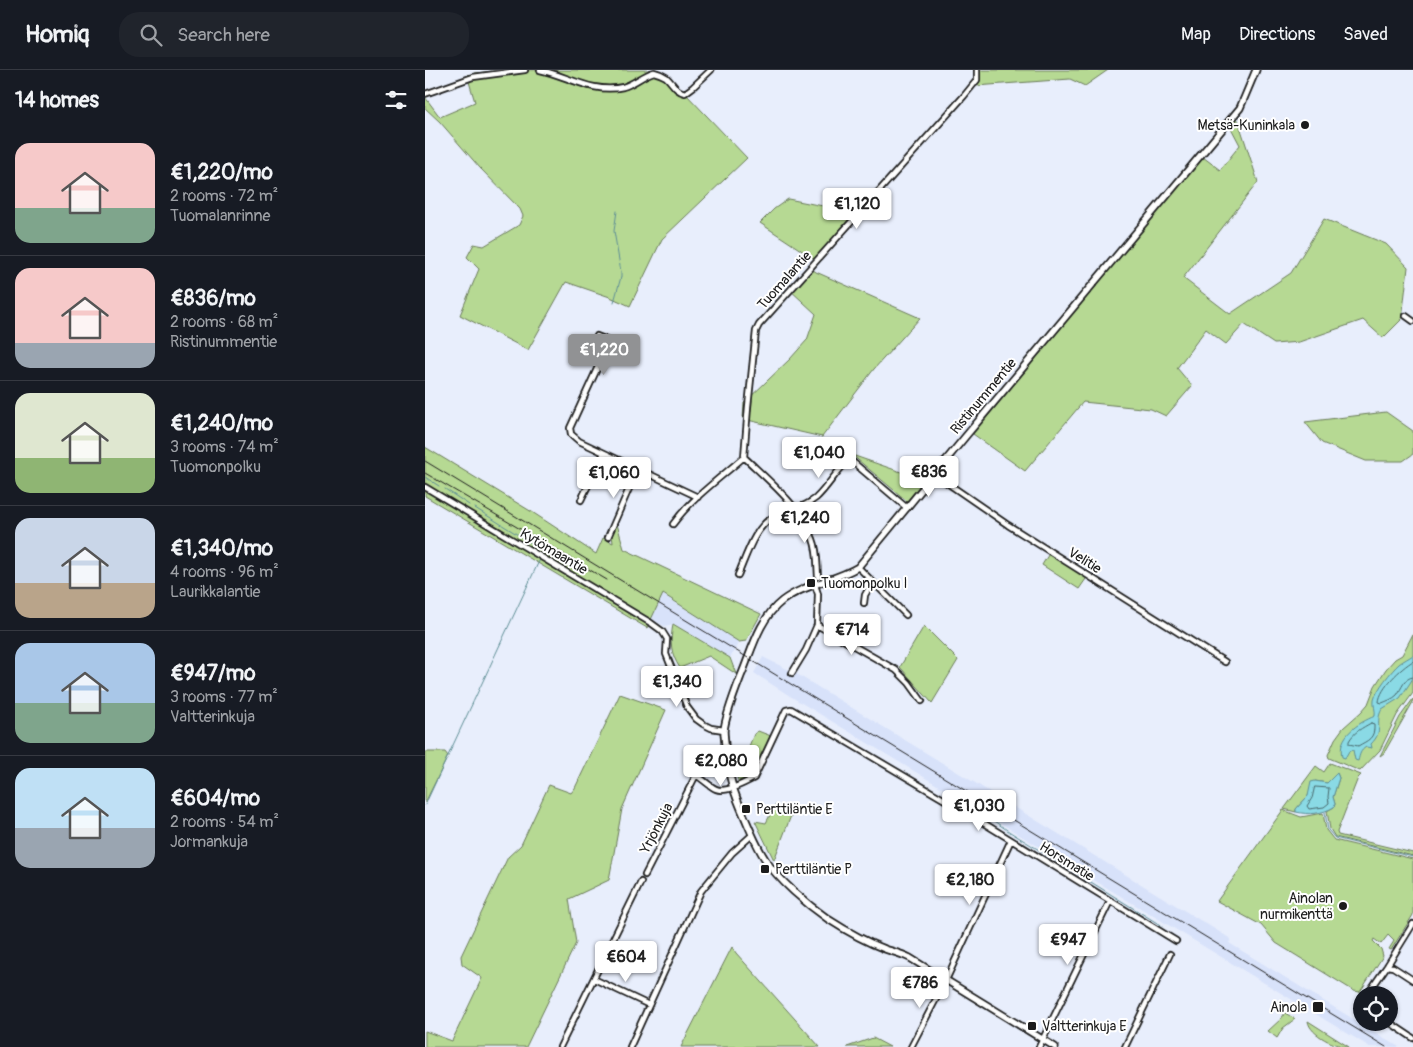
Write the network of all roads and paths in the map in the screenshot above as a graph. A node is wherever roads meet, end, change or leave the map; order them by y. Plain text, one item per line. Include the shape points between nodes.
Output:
1 (525, 70) edge
2 (540, 70) edge
3 (711, 70) edge
4 (977, 70) edge
5 (1256, 70) edge
6 (425, 94) edge
7 (1406, 316) dead end
8 (1413, 321) edge
9 (597, 336) dead end
10 (604, 453) junction
11 (744, 457) junction
12 (638, 468) junction
13 (934, 474) junction
14 (425, 487) edge
15 (698, 497) junction
16 (581, 500) dead end
17 (907, 508) junction
18 (796, 510) junction
19 (673, 524) dead end
20 (608, 537) dead end
21 (858, 567) junction
22 (738, 575) dead end
23 (818, 577) dead end
24 (872, 582) junction
25 (815, 585) junction
26 (864, 603) dead end
27 (906, 615) dead end
28 (817, 625) junction
29 (1225, 662) dead end
30 (791, 673) dead end
31 (922, 701) dead end
32 (724, 730) junction
33 (732, 788) junction
34 (752, 835) junction
35 (1011, 840) junction
36 (645, 875) dead end
37 (641, 882) dead end
38 (1110, 901) junction
39 (1413, 924) edge
40 (1176, 941) dead end
41 (1170, 954) dead end
42 (1387, 966) junction
43 (594, 979) junction
44 (946, 980) junction
45 (1413, 980) edge
46 (1373, 986) edge
47 (649, 1005) junction
48 (1398, 1028) edge
49 (1411, 1037) edge
50 (1043, 1039) junction
51 (560, 1047) edge
52 (630, 1047) edge
53 (911, 1047) edge
54 (1039, 1047) edge
55 (1055, 1047) edge
56 (1125, 1047) edge

1 - 6 street via 473,77
2 - 3 street via 606,89 631,84 654,72 685,93
4 - 11 street, Tuomalantie via 977,80 964,96 759,324
5 - 13 street, Ristinummentie via 1240,108
7 - 8 street
9 - 10 street via 607,340 607,347 570,428 575,438
10 - 12 street
10 - 16 street
11 - 15 street
11 - 18 street
12 - 15 street
12 - 20 street
13 - 17 street, Ristinummentie
13 - 29 street, Velitie via 1008,525
14 - 32 street, Kytömaantie via 662,631 667,639 666,654 687,706 703,724
15 - 19 street
17 - 18 street via 849,460 817,497
17 - 21 street, Ristinummentie
18 - 22 street via 771,518 759,528
18 - 23 street via 814,540
21 - 24 street
21 - 25 street, Ristinummentie
24 - 26 street
24 - 27 street
25 - 28 street via 818,594
25 - 32 street, Ristinummentie via 782,601 761,627 737,686
28 - 30 street
28 - 31 street via 896,670
32 - 33 street, Ristinummentie
33 - 34 street, Ristinummentie
33 - 35 street, Horsmatie via 754,778 786,710 791,709
33 - 36 street, Yrjönkuja via 718,790 696,775
34 - 44 street, Ristinummentie via 765,860 779,877 828,919 902,954
34 - 47 street via 732,853 701,891
35 - 38 street, Horsmatie
35 - 44 street
37 - 43 street
38 - 40 street, Horsmatie
38 - 50 street
39 - 42 street
41 - 56 street
42 - 45 street
42 - 46 street
43 - 47 street
43 - 51 street
44 - 50 street, Ristinummentie
44 - 53 street
47 - 52 street
48 - 49 street
50 - 54 street
50 - 55 street, Ristinummentie

